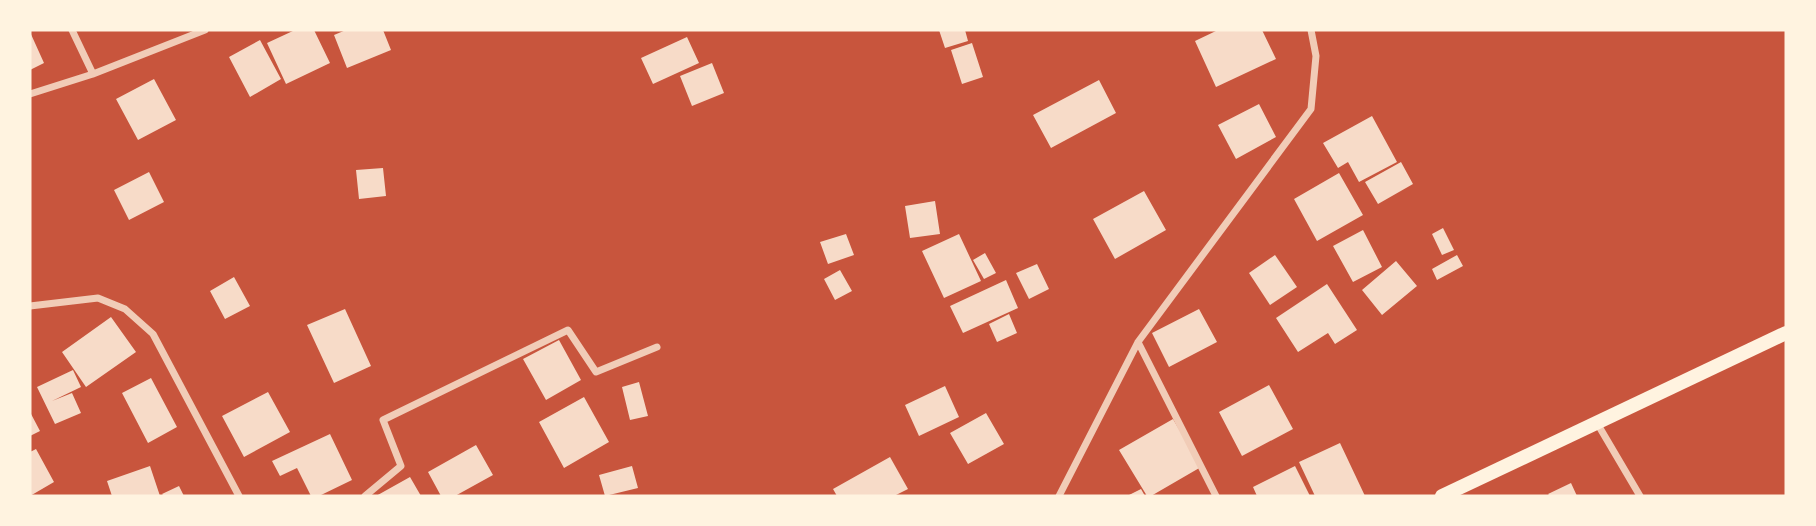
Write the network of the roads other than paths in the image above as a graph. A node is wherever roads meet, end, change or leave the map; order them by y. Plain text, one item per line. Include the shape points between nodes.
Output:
1 (72, 30) edge
2 (205, 30) edge
3 (1311, 30) edge
4 (93, 74) junction
5 (30, 94) edge
6 (30, 306) edge
7 (1786, 333) edge
8 (1138, 342) junction
9 (657, 347) dead end
10 (1597, 423) junction
11 (239, 496) edge
12 (365, 496) edge
13 (1059, 496) edge
14 (1216, 496) edge
15 (1445, 496) edge
16 (1640, 496) edge

1 - 4 street
2 - 4 street
3 - 8 street via 1316,55 1311,109
4 - 5 street
6 - 11 street via 97,298 125,309 153,334
7 - 10 main road
8 - 13 street
8 - 14 street
9 - 12 street via 596,372 568,330 383,420 401,466
10 - 15 main road
10 - 16 street

